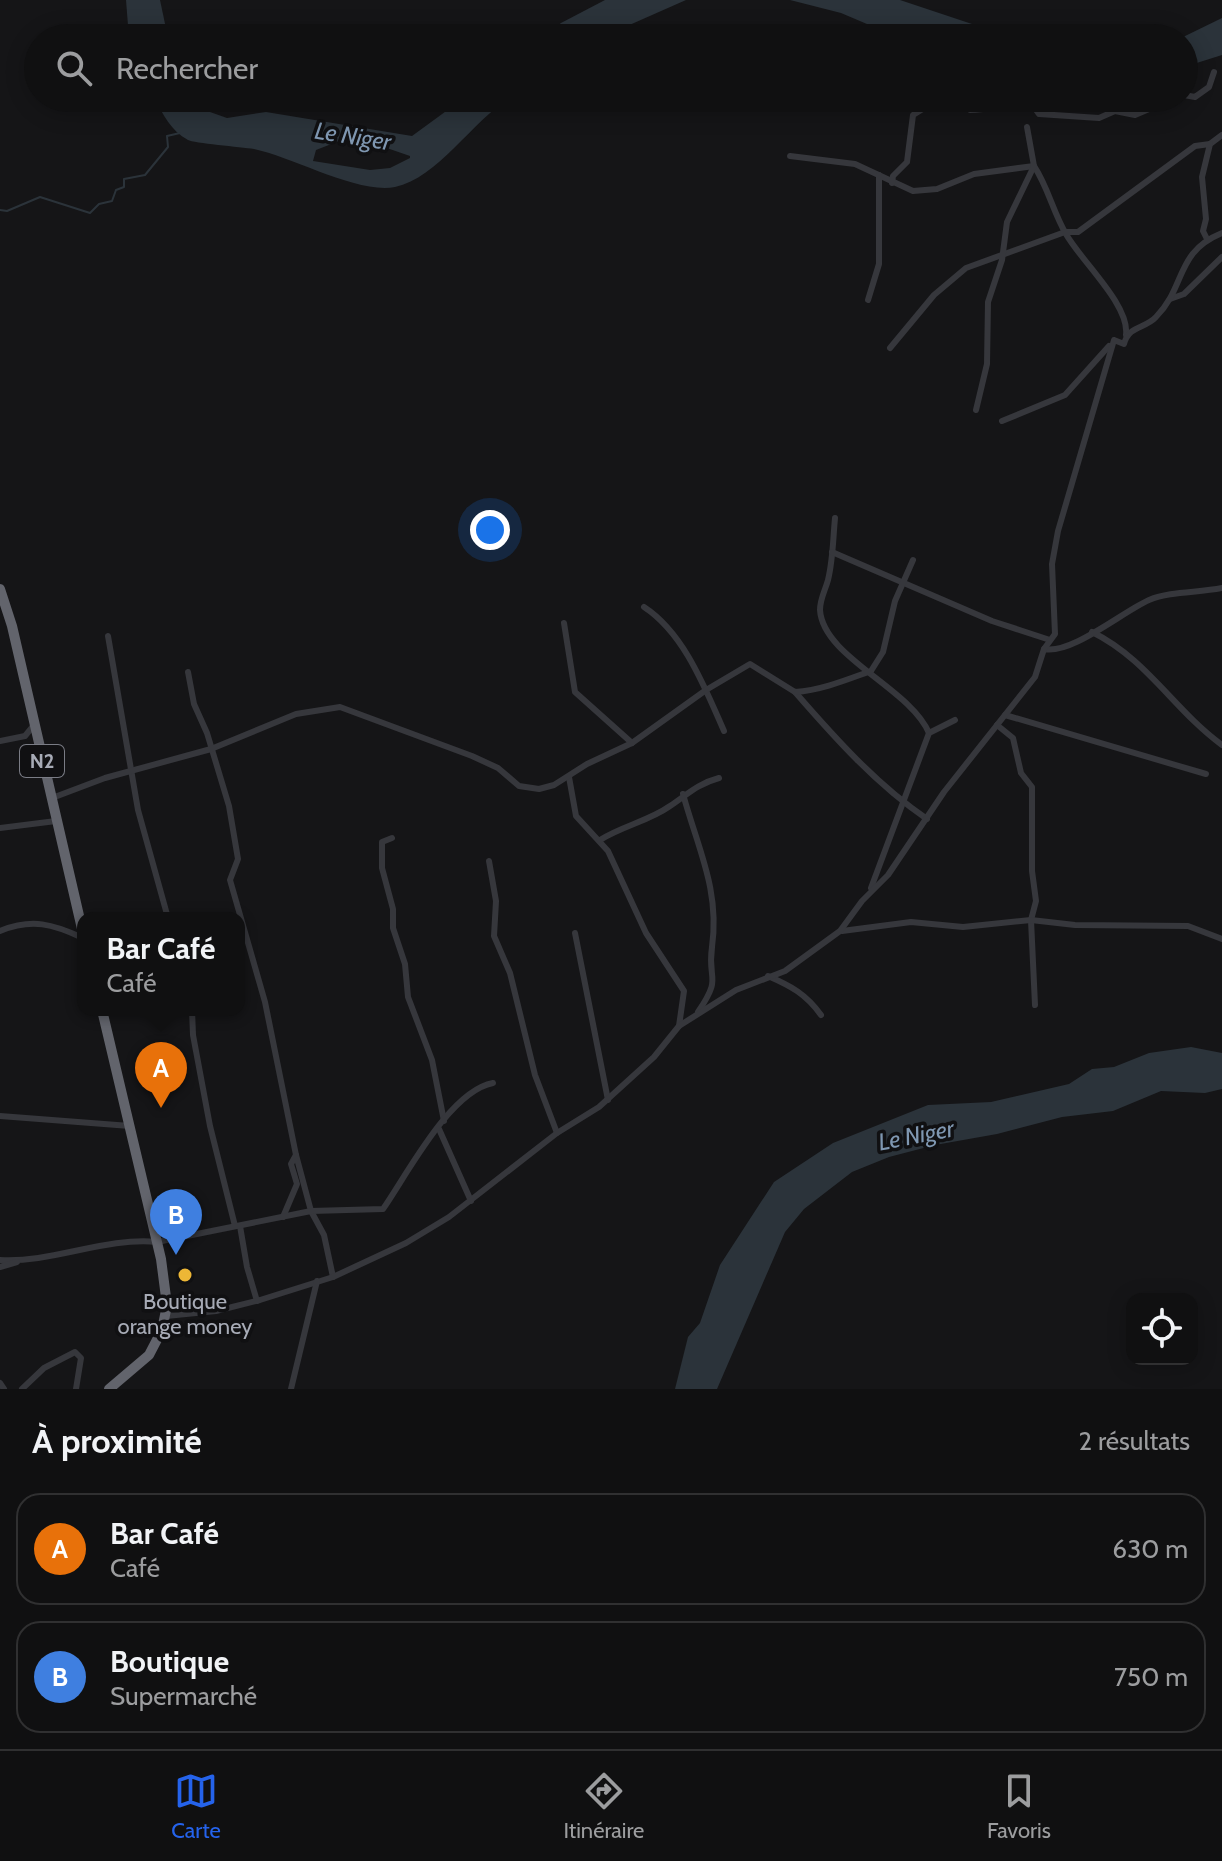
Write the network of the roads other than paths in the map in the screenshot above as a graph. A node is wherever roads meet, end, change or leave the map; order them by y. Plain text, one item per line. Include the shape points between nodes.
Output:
1 (1214, 72) dead end
2 (1198, 95) edge
3 (918, 112) edge
4 (1038, 112) edge
5 (1113, 112) edge
6 (1120, 112) edge
7 (1142, 112) edge
8 (1027, 127) dead end
9 (1222, 135) edge
10 (1210, 144) junction
11 (790, 156) dead end
12 (1034, 166) junction
13 (879, 175) junction
14 (892, 183) junction
15 (1065, 232) junction
16 (1222, 233) edge
17 (1207, 239) junction
18 (1003, 252) junction
19 (1222, 257) edge
20 (868, 300) dead end
21 (1169, 300) junction
22 (1126, 335) junction
23 (1114, 340) junction
24 (890, 348) dead end
25 (976, 410) dead end
26 (1002, 421) dead end
27 (835, 518) dead end
28 (832, 552) junction
29 (913, 560) dead end
30 (903, 583) junction
31 (1222, 588) edge
32 (0, 589) edge
33 (644, 607) dead end
34 (564, 623) dead end
35 (1092, 632) junction
36 (108, 636) dead end
37 (1050, 640) junction
38 (1044, 649) junction
39 (871, 671) junction
40 (188, 672) dead end
41 (706, 690) junction
42 (795, 692) junction
43 (1005, 715) junction
44 (955, 720) dead end
45 (34, 725) junction
46 (997, 725) junction
47 (724, 731) dead end
48 (929, 733) junction
49 (0, 741) edge
50 (632, 743) junction
51 (1222, 745) edge
52 (211, 749) junction
53 (131, 772) junction
54 (1206, 774) dead end
55 (569, 777) junction
56 (719, 778) dead end
57 (683, 794) junction
58 (51, 799) junction
59 (904, 803) junction
60 (927, 819) junction
61 (56, 821) junction
62 (0, 828) edge
63 (392, 838) dead end
64 (600, 840) junction
65 (489, 861) dead end
66 (862, 901) junction
67 (77, 912) edge
68 (166, 912) edge
69 (239, 912) edge
70 (1031, 920) junction
71 (0, 931) edge
72 (840, 931) junction
73 (245, 932) edge
74 (575, 933) dead end
75 (77, 934) edge
76 (1221, 937) edge
77 (768, 976) junction
78 (1035, 1005) dead end
79 (696, 1015) junction
80 (821, 1015) dead end
81 (103, 1016) edge
82 (192, 1016) edge
83 (679, 1026) junction
84 (493, 1083) dead end
85 (608, 1100) junction
86 (0, 1116) edge
87 (444, 1121) junction
88 (130, 1126) junction
89 (439, 1129) junction
90 (557, 1133) junction
91 (296, 1155) junction
92 (471, 1201) junction
93 (311, 1211) junction
94 (283, 1217) junction
95 (238, 1226) junction
96 (157, 1242) junction
97 (0, 1260) edge
98 (20, 1261) junction
99 (0, 1267) edge
100 (333, 1277) junction
101 (317, 1281) junction
102 (257, 1301) junction
103 (166, 1316) junction
104 (0, 1383) edge
105 (4, 1389) edge
106 (22, 1389) edge
107 (76, 1389) edge
108 (109, 1389) edge
109 (291, 1389) edge

1 - 2 street via 1209,87
3 - 14 street via 913,115 907,162
4 - 5 street via 1099,118
6 - 7 street
8 - 12 street
9 - 10 street
10 - 15 street via 1195,146 1078,232
10 - 17 street via 1202,177
11 - 13 street via 839,160
12 - 14 street via 974,174 937,189 913,191
12 - 15 street
12 - 18 street via 1007,222
13 - 14 street
13 - 20 street via 879,264
15 - 18 street
15 - 22 street via 1110,293 1128,325
16 - 17 street
17 - 21 street via 1193,250
18 - 24 street via 966,268 934,295
18 - 25 street via 988,302 987,364
19 - 21 street via 1184,294
21 - 22 street via 1155,319
22 - 23 street via 1124,344
23 - 26 street via 1065,395
23 - 37 street via 1058,531 1052,564 1055,634
27 - 28 street
28 - 30 street
28 - 39 street via 821,598 824,624 848,655
29 - 30 street
30 - 37 street
30 - 39 street via 883,652
31 - 35 street via 1165,595
32 - 45 highway, N2
33 - 41 street via 663,619
34 - 50 street via 575,692
35 - 38 street via 1053,651
35 - 51 street via 1119,645 1148,670 1197,727
36 - 53 street
37 - 38 street
38 - 43 street via 1035,677
39 - 42 street via 815,691
39 - 48 street via 924,720
40 - 52 street
41 - 42 street via 750,664
41 - 47 street
41 - 50 street
42 - 59 street via 838,742
43 - 46 street
43 - 54 street
44 - 48 street
45 - 49 street via 25,736
45 - 58 highway, N2
46 - 60 street
46 - 70 street via 1013,738 1021,773 1032,787 1036,901
48 - 59 street
50 - 55 street
52 - 53 street
52 - 55 street via 296,714 340,707 472,756 530,789
52 - 69 street via 229,806 238,859 230,880
53 - 58 street
53 - 68 street
55 - 64 street via 576,816
56 - 57 street
57 - 64 street via 669,807
57 - 79 street via 717,919 714,989
58 - 61 highway, N2
59 - 60 street
59 - 66 street via 881,869
60 - 66 street via 888,875
61 - 62 street
61 - 67 highway, N2
63 - 87 street via 382,842 382,868 393,928 405,964 408,997 435,1070
64 - 83 street via 646,933 684,991
65 - 90 street via 496,901 494,936
66 - 72 street
70 - 72 street via 963,927 894,923
70 - 76 street via 1188,926
70 - 78 street
71 - 75 street via 33,922
72 - 77 street via 797,964
73 - 91 street
74 - 85 street
77 - 79 street
77 - 80 street via 808,997
79 - 83 street
81 - 88 highway
82 - 95 street via 210,1126
83 - 85 street
84 - 87 street via 469,1092
85 - 90 street
86 - 88 street
87 - 89 street
88 - 96 highway
89 - 92 street
89 - 93 street via 383,1209
90 - 92 street
91 - 93 street
91 - 94 street via 291,1164 297,1184
92 - 100 street via 406,1243
93 - 94 street
93 - 100 street via 324,1235
94 - 95 street
95 - 96 street
95 - 102 street
96 - 98 street via 136,1240
96 - 103 highway
97 - 98 street
98 - 99 street
100 - 101 street
101 - 102 street
101 - 109 street
102 - 103 street
103 - 108 highway via 149,1355
104 - 105 street
106 - 107 street via 44,1368 75,1352 81,1358

